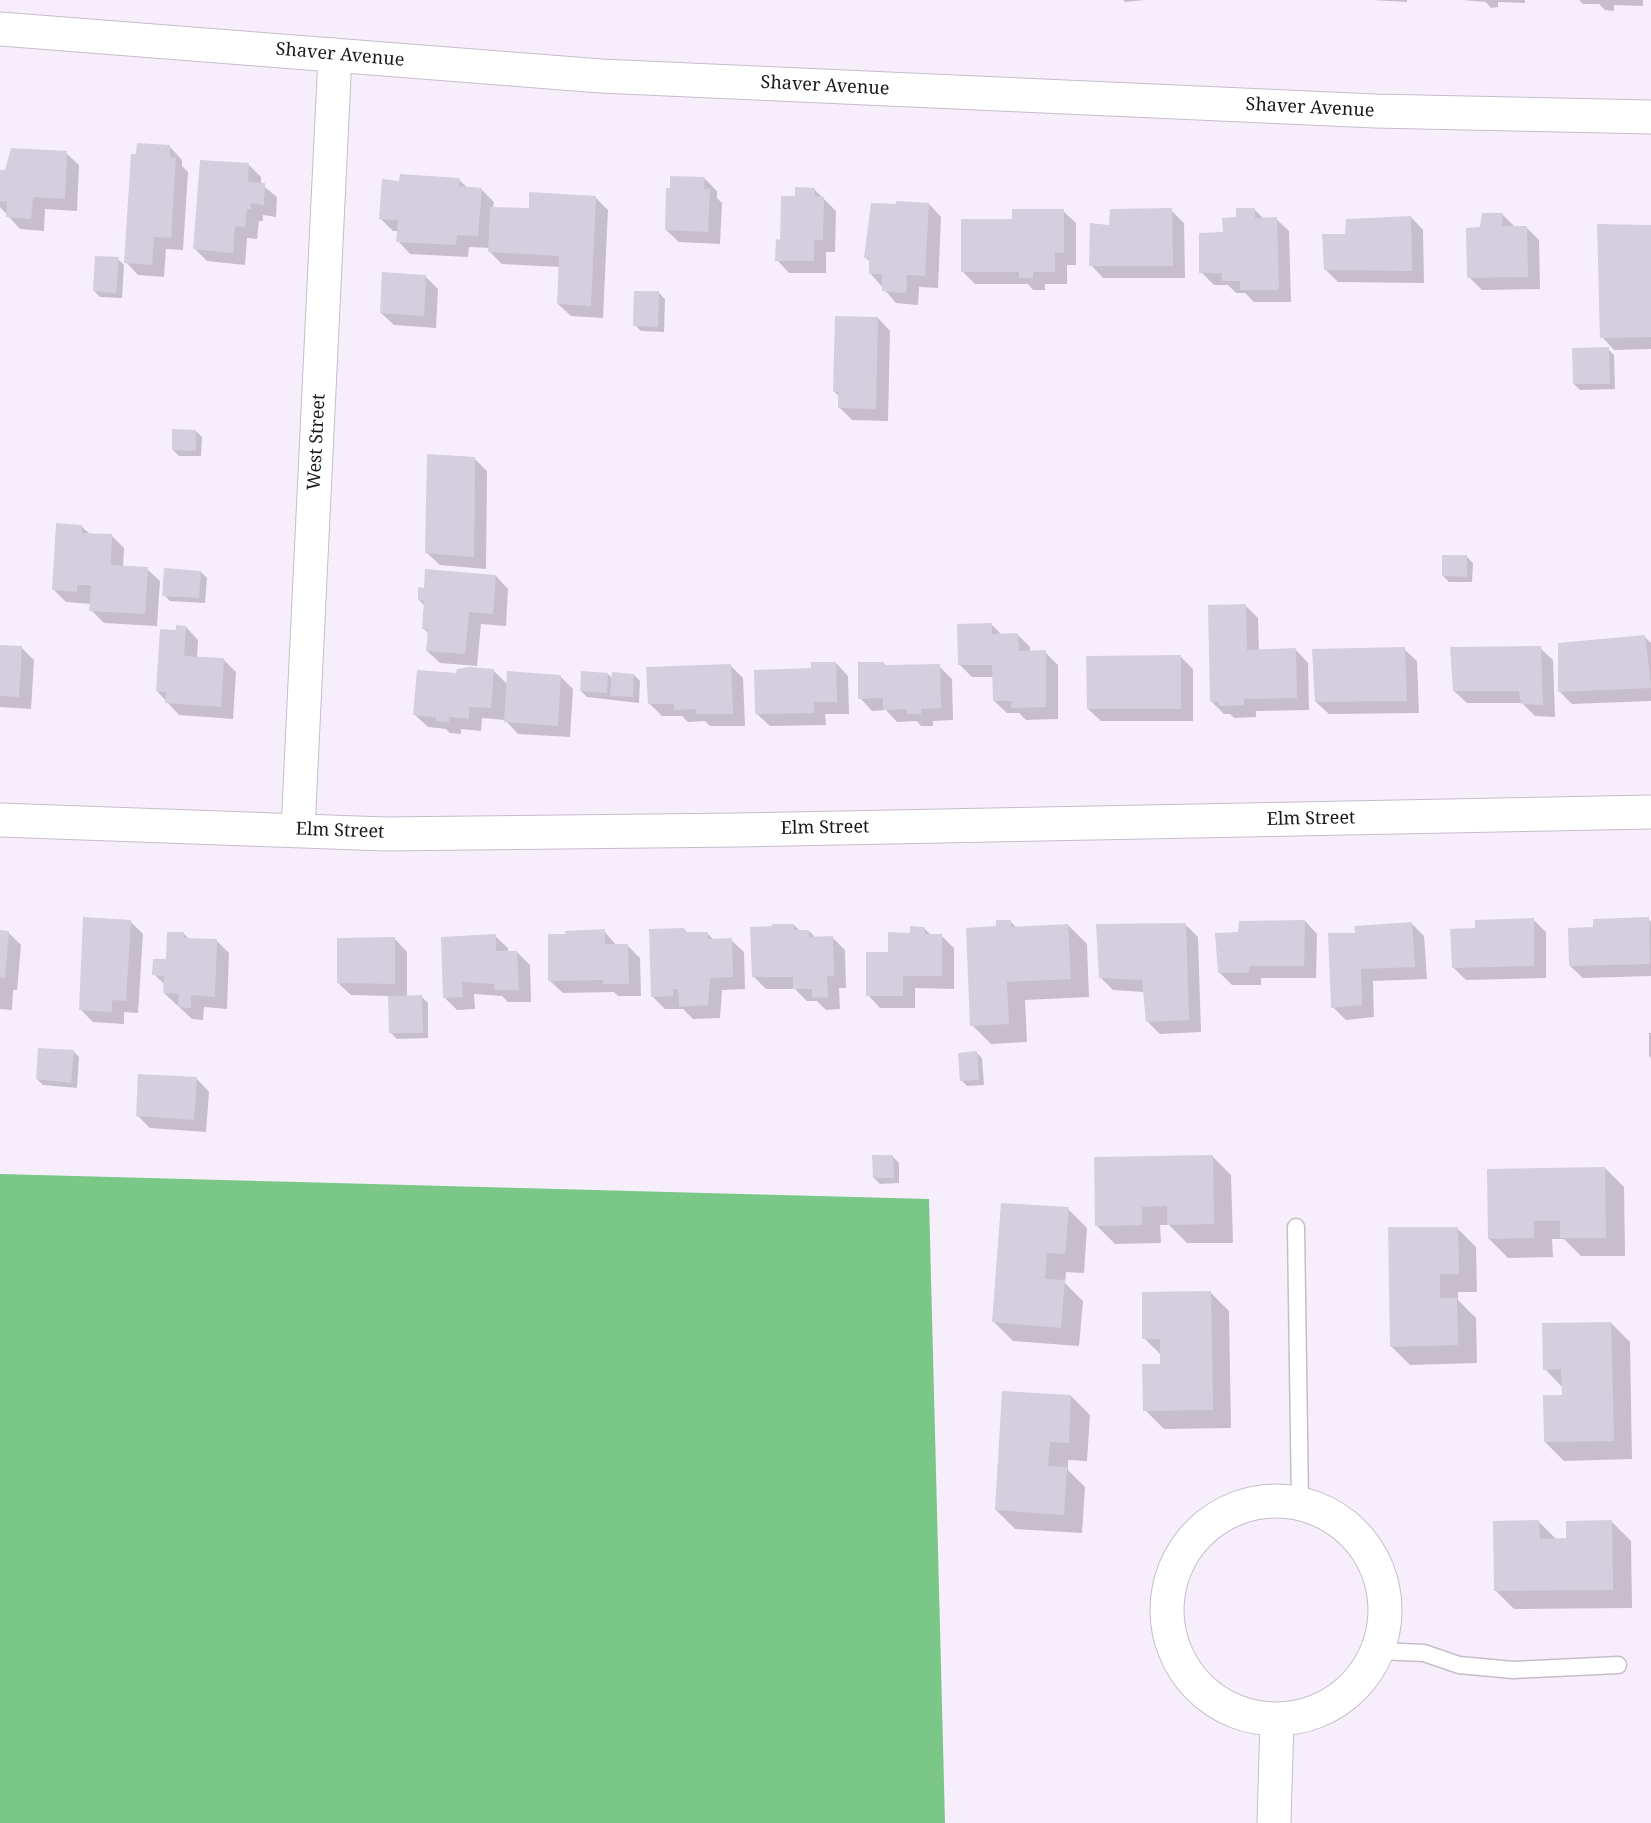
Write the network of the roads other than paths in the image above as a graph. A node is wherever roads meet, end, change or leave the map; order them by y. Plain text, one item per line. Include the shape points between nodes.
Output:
1 (0, 29) edge
2 (335, 55) junction
3 (1651, 117) edge
4 (1651, 812) edge
5 (0, 820) edge
6 (298, 830) junction
7 (1296, 1227) dead end
8 (1300, 1504) junction
9 (1379, 1651) junction
10 (1618, 1665) dead end
11 (1277, 1720) junction
12 (1274, 1823) edge

1 - 2 street, Shaver Avenue
2 - 3 street, Shaver Avenue via 601,76 1363,111
2 - 6 street, West Street
4 - 6 street, Elm Street via 750,830 385,834
5 - 6 street, Elm Street
7 - 8 lane
8 - 9 street via 1317,1508 1353,1531 1377,1566 1386,1609
8 - 11 street via 1274,1499 1232,1508 1196,1533 1173,1569 1165,1611 1174,1654 1198,1689 1235,1712
9 - 10 lane via 1424,1653 1459,1665 1513,1670
9 - 11 street via 1355,1687 1320,1711
11 - 12 street

